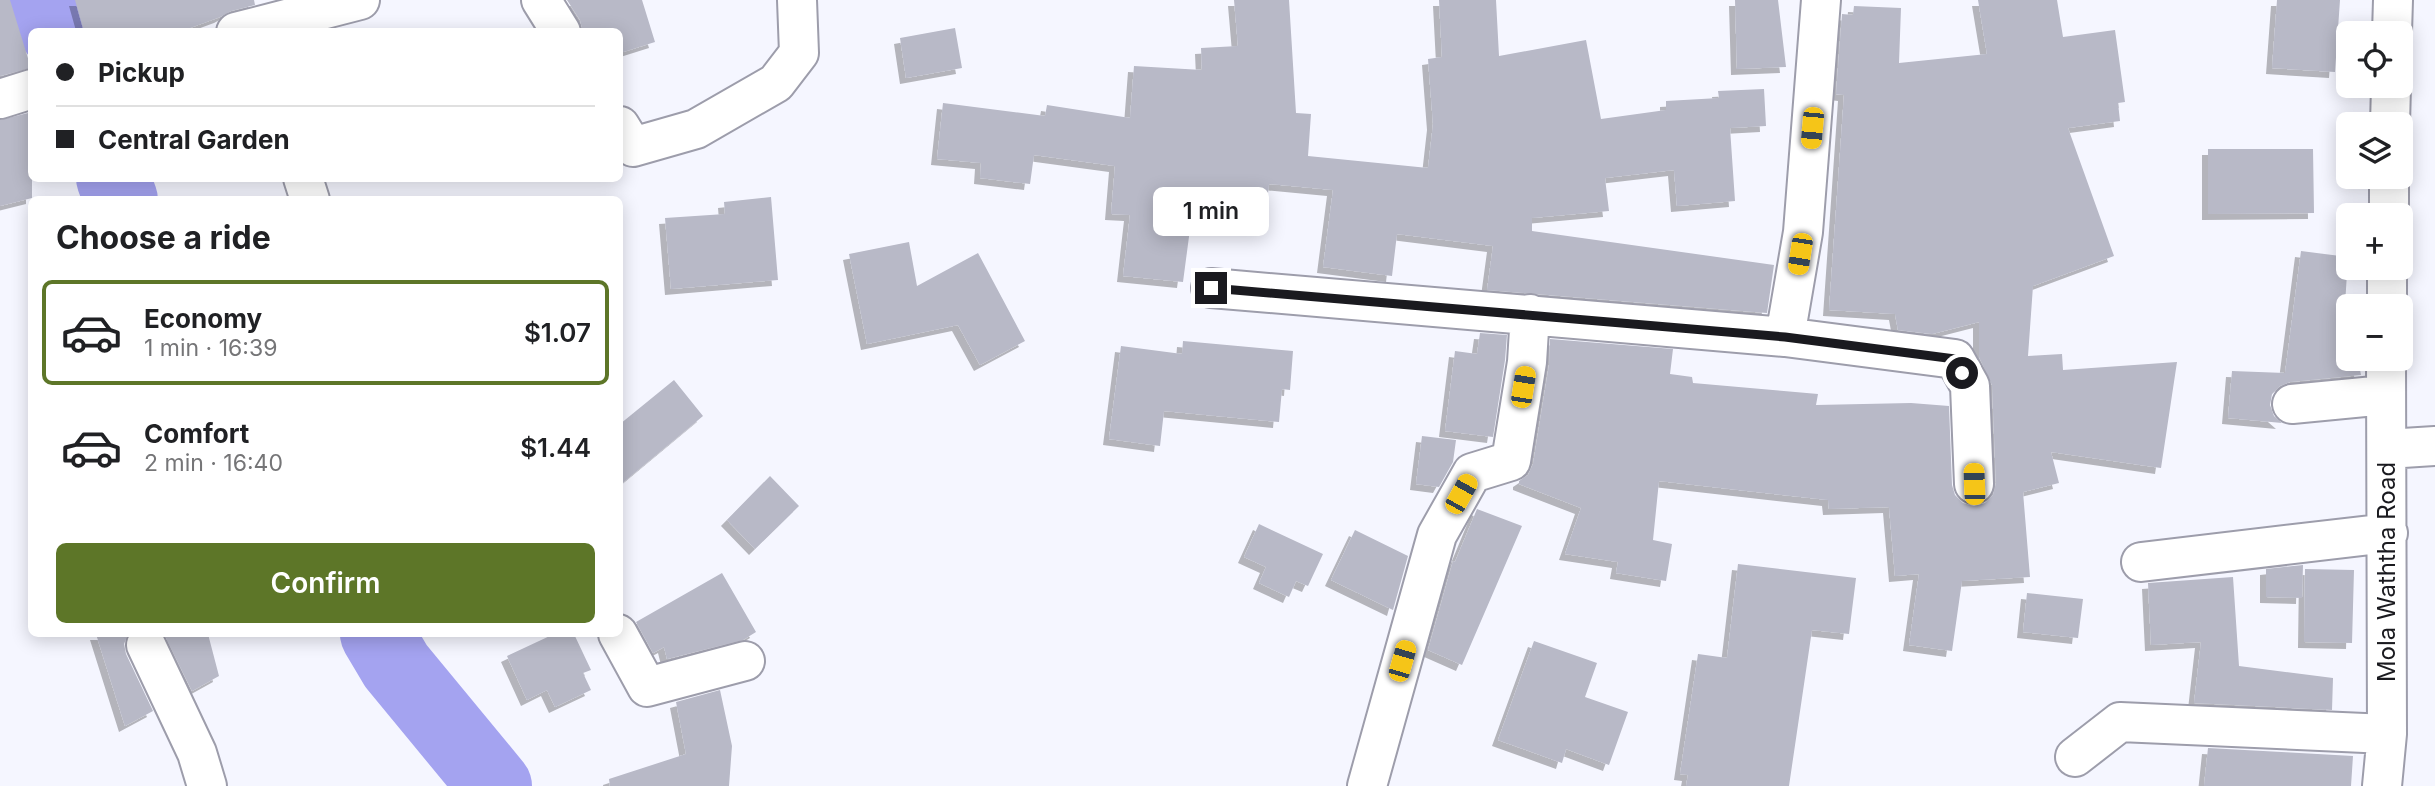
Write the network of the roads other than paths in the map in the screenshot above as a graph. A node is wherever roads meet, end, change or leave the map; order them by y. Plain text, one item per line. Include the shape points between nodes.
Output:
1 (360, 0) edge
2 (541, 0) edge
3 (797, 0) edge
4 (1821, 0) edge
5 (2393, 0) edge
6 (2392, 21) edge
7 (241, 23) edge
8 (558, 28) edge
9 (28, 90) edge
10 (0, 99) edge
11 (623, 131) edge
12 (1211, 288) dead end
13 (1530, 313) junction
14 (1785, 337) junction
15 (2385, 377) edge
16 (2291, 404) dead end
17 (2435, 446) edge
18 (2387, 449) junction
19 (1974, 484) dead end
20 (2388, 533) junction
21 (2141, 562) dead end
22 (620, 637) edge
23 (146, 645) dead end
24 (746, 661) dead end
25 (2387, 734) junction
26 (2075, 757) dead end
27 (207, 786) edge
28 (1367, 786) edge
29 (2382, 786) edge

1 - 7 street
2 - 8 street
3 - 11 street via 799,53 776,83 696,129 633,147
4 - 14 street via 1803,232
5 - 6 street
9 - 10 street
12 - 13 street
13 - 14 street
13 - 28 street via 1511,461 1472,473 1437,535
14 - 19 street via 1955,359 1970,386
15 - 16 street
15 - 18 street, Mola Waththa Road
17 - 18 street
18 - 20 street, Mola Waththa Road
20 - 21 street
20 - 25 street, Mola Waththa Road
22 - 24 street via 647,687
23 - 27 street via 197,753
25 - 26 street via 2120,722
25 - 29 street, Mola Waththa Road

